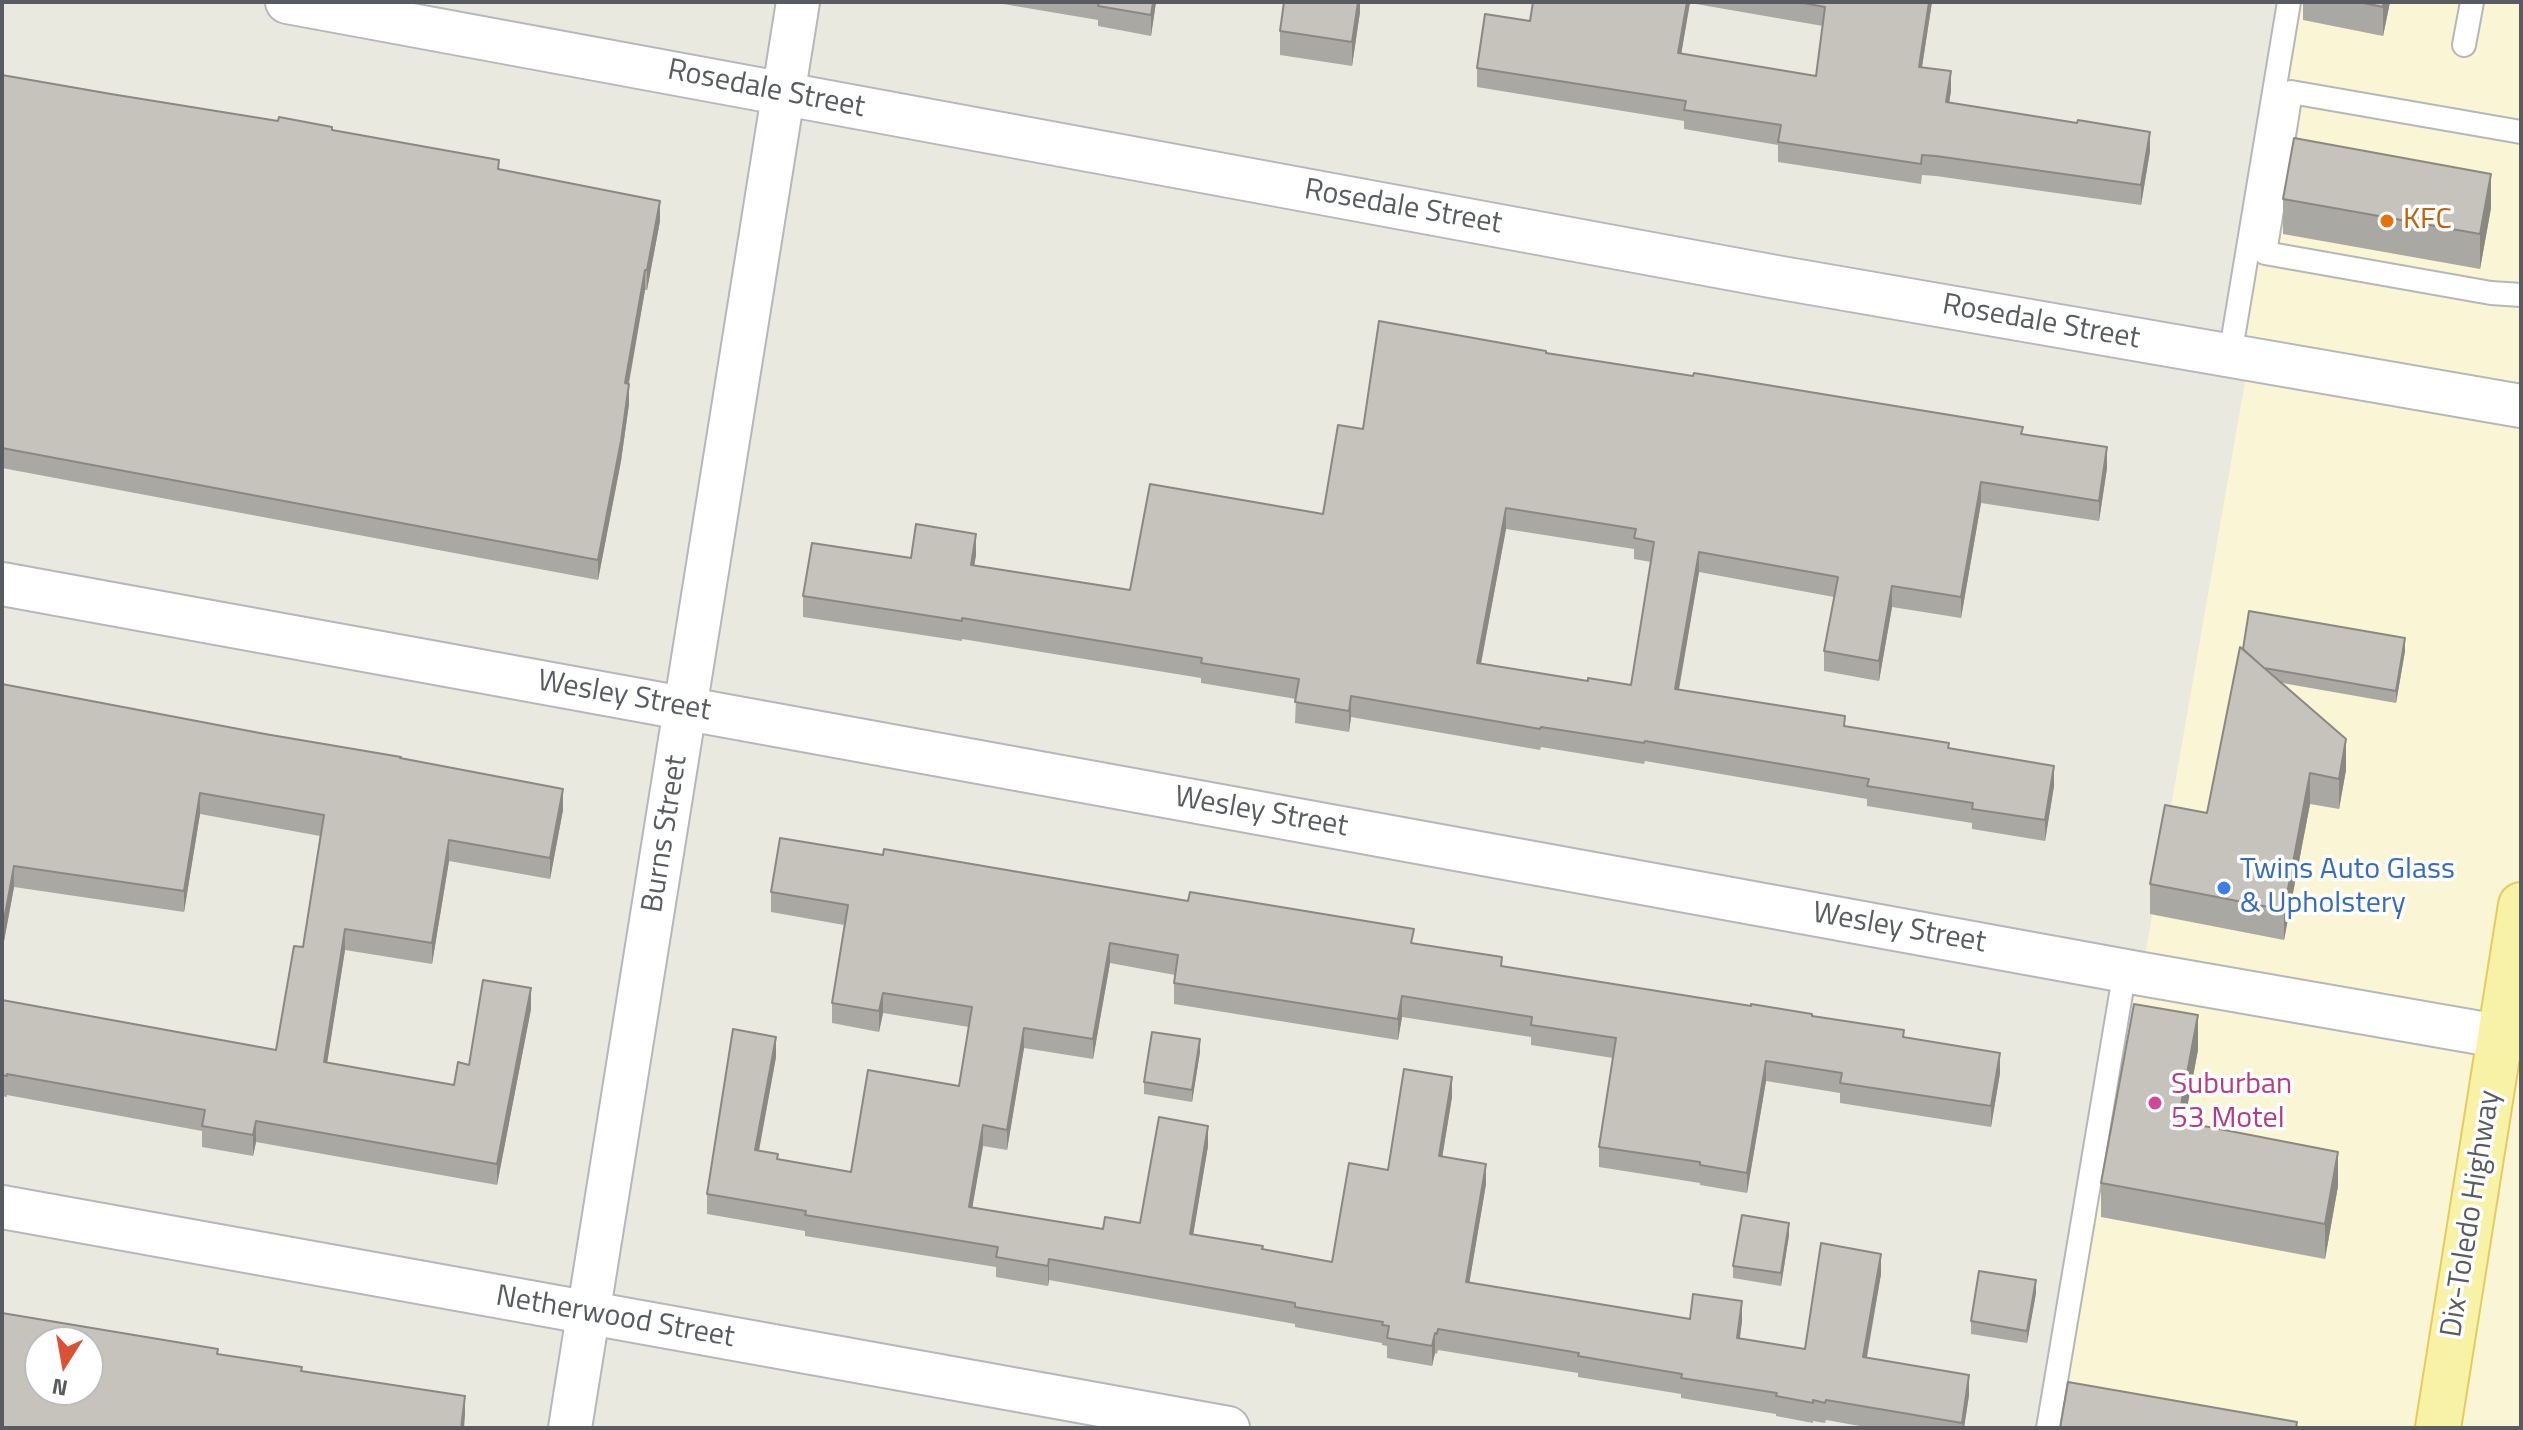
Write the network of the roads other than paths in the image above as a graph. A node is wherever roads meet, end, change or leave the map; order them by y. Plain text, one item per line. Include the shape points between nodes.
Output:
1 (287, 2) edge
2 (798, 2) edge
3 (2289, 2) edge
4 (2472, 2) edge
5 (2464, 45) dead end
6 (784, 93) junction
7 (2521, 132) edge
8 (2521, 295) edge
9 (2230, 356) junction
10 (2521, 406) edge
11 (2, 584) edge
12 (686, 708) junction
13 (2521, 905) edge
14 (2125, 970) junction
15 (2510, 1038) edge
16 (2, 1207) edge
17 (590, 1312) junction
18 (570, 1428) edge
19 (1228, 1428) edge
20 (2048, 1428) edge
21 (2438, 1428) edge

1 - 6 street, Rosedale Street
2 - 6 street, Burns Street
3 - 9 lane
4 - 5 lane
6 - 9 street, Rosedale Street
6 - 12 street, Burns Street
7 - 8 lane via 2291,92 2265,253
9 - 10 street, Rosedale Street
11 - 12 street, Wesley Street
12 - 14 street, Wesley Street
12 - 17 street, Burns Street
13 - 15 main road, Dix-Toledo Highway
14 - 15 street, Wesley Street
14 - 20 lane
15 - 21 main road, Dix-Toledo Highway
16 - 17 street, Netherwood Street
17 - 18 street, Burns Street
17 - 19 street, Netherwood Street

